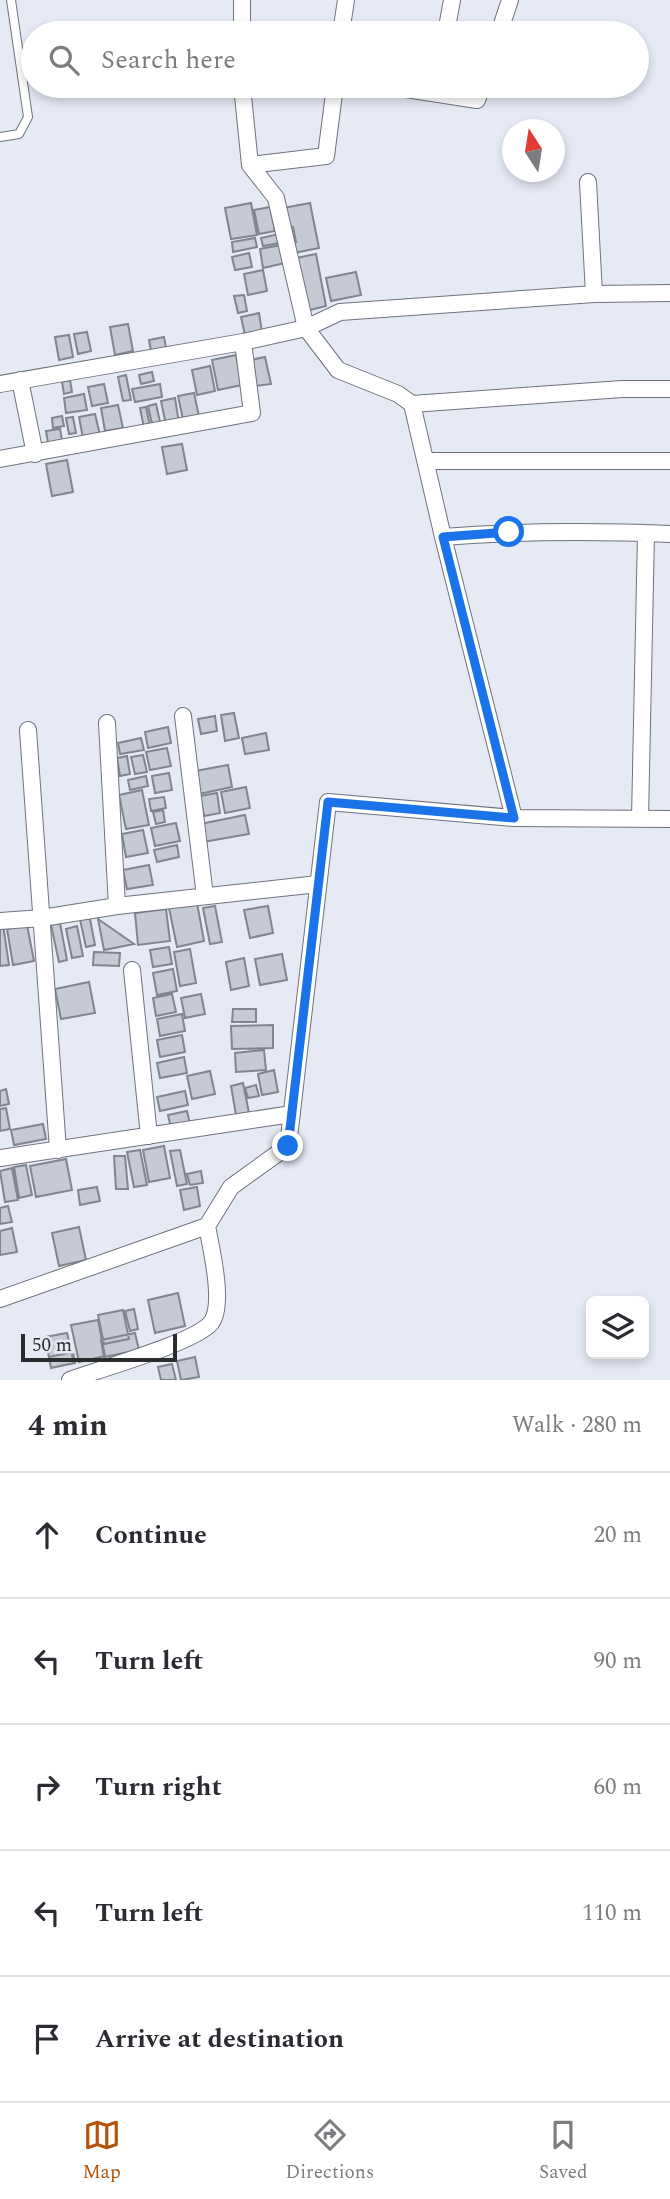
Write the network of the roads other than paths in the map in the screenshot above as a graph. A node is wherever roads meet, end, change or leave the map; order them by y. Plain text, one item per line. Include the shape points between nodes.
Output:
1 (11, 0) edge
2 (242, 0) edge
3 (346, 0) edge
4 (452, 0) edge
5 (510, 0) edge
6 (242, 21) edge
7 (343, 21) edge
8 (448, 21) edge
9 (503, 21) edge
10 (21, 69) edge
11 (25, 98) edge
12 (243, 98) edge
13 (333, 98) edge
14 (0, 137) edge
15 (250, 165) junction
16 (588, 182) dead end
17 (670, 293) edge
18 (594, 294) junction
19 (306, 328) junction
20 (243, 342) junction
21 (20, 380) junction
22 (0, 384) edge
23 (670, 389) edge
24 (412, 404) junction
25 (35, 454) junction
26 (0, 459) edge
27 (426, 461) junction
28 (670, 461) edge
29 (646, 533) junction
30 (670, 534) edge
31 (443, 537) junction
32 (183, 716) dead end
33 (107, 723) dead end
34 (28, 730) dead end
35 (514, 818) junction
36 (640, 819) junction
37 (670, 819) edge
38 (318, 884) junction
39 (205, 896) junction
40 (117, 906) junction
41 (42, 918) junction
42 (0, 921) edge
43 (132, 970) dead end
44 (292, 1114) junction
45 (149, 1136) junction
46 (58, 1150) junction
47 (0, 1158) edge
48 (207, 1226) junction
49 (0, 1299) edge
50 (70, 1380) edge

1 - 10 lane
2 - 6 street
3 - 7 street
4 - 8 street
5 - 9 street
11 - 14 lane via 28,117 19,134
12 - 15 street
13 - 15 street via 326,156
15 - 19 street via 276,198
16 - 18 street
17 - 18 street
18 - 19 street via 340,312
19 - 20 street
19 - 24 street via 338,370
20 - 21 street
20 - 25 street via 252,414
21 - 22 street
21 - 25 street
23 - 24 street
24 - 27 street
25 - 26 street
27 - 28 street
27 - 31 street
29 - 30 street
29 - 31 street via 509,532
29 - 36 street
31 - 35 street
32 - 39 street
33 - 40 street
34 - 41 street
35 - 36 street
35 - 38 street via 328,802
36 - 37 street
38 - 39 street
38 - 44 street
39 - 40 street
40 - 41 street
41 - 42 street
41 - 46 street
43 - 45 street
44 - 45 street
44 - 48 street via 288,1146 230,1187
45 - 46 street
46 - 47 street
48 - 49 street
48 - 50 street via 217,1291 211,1323 181,1341

